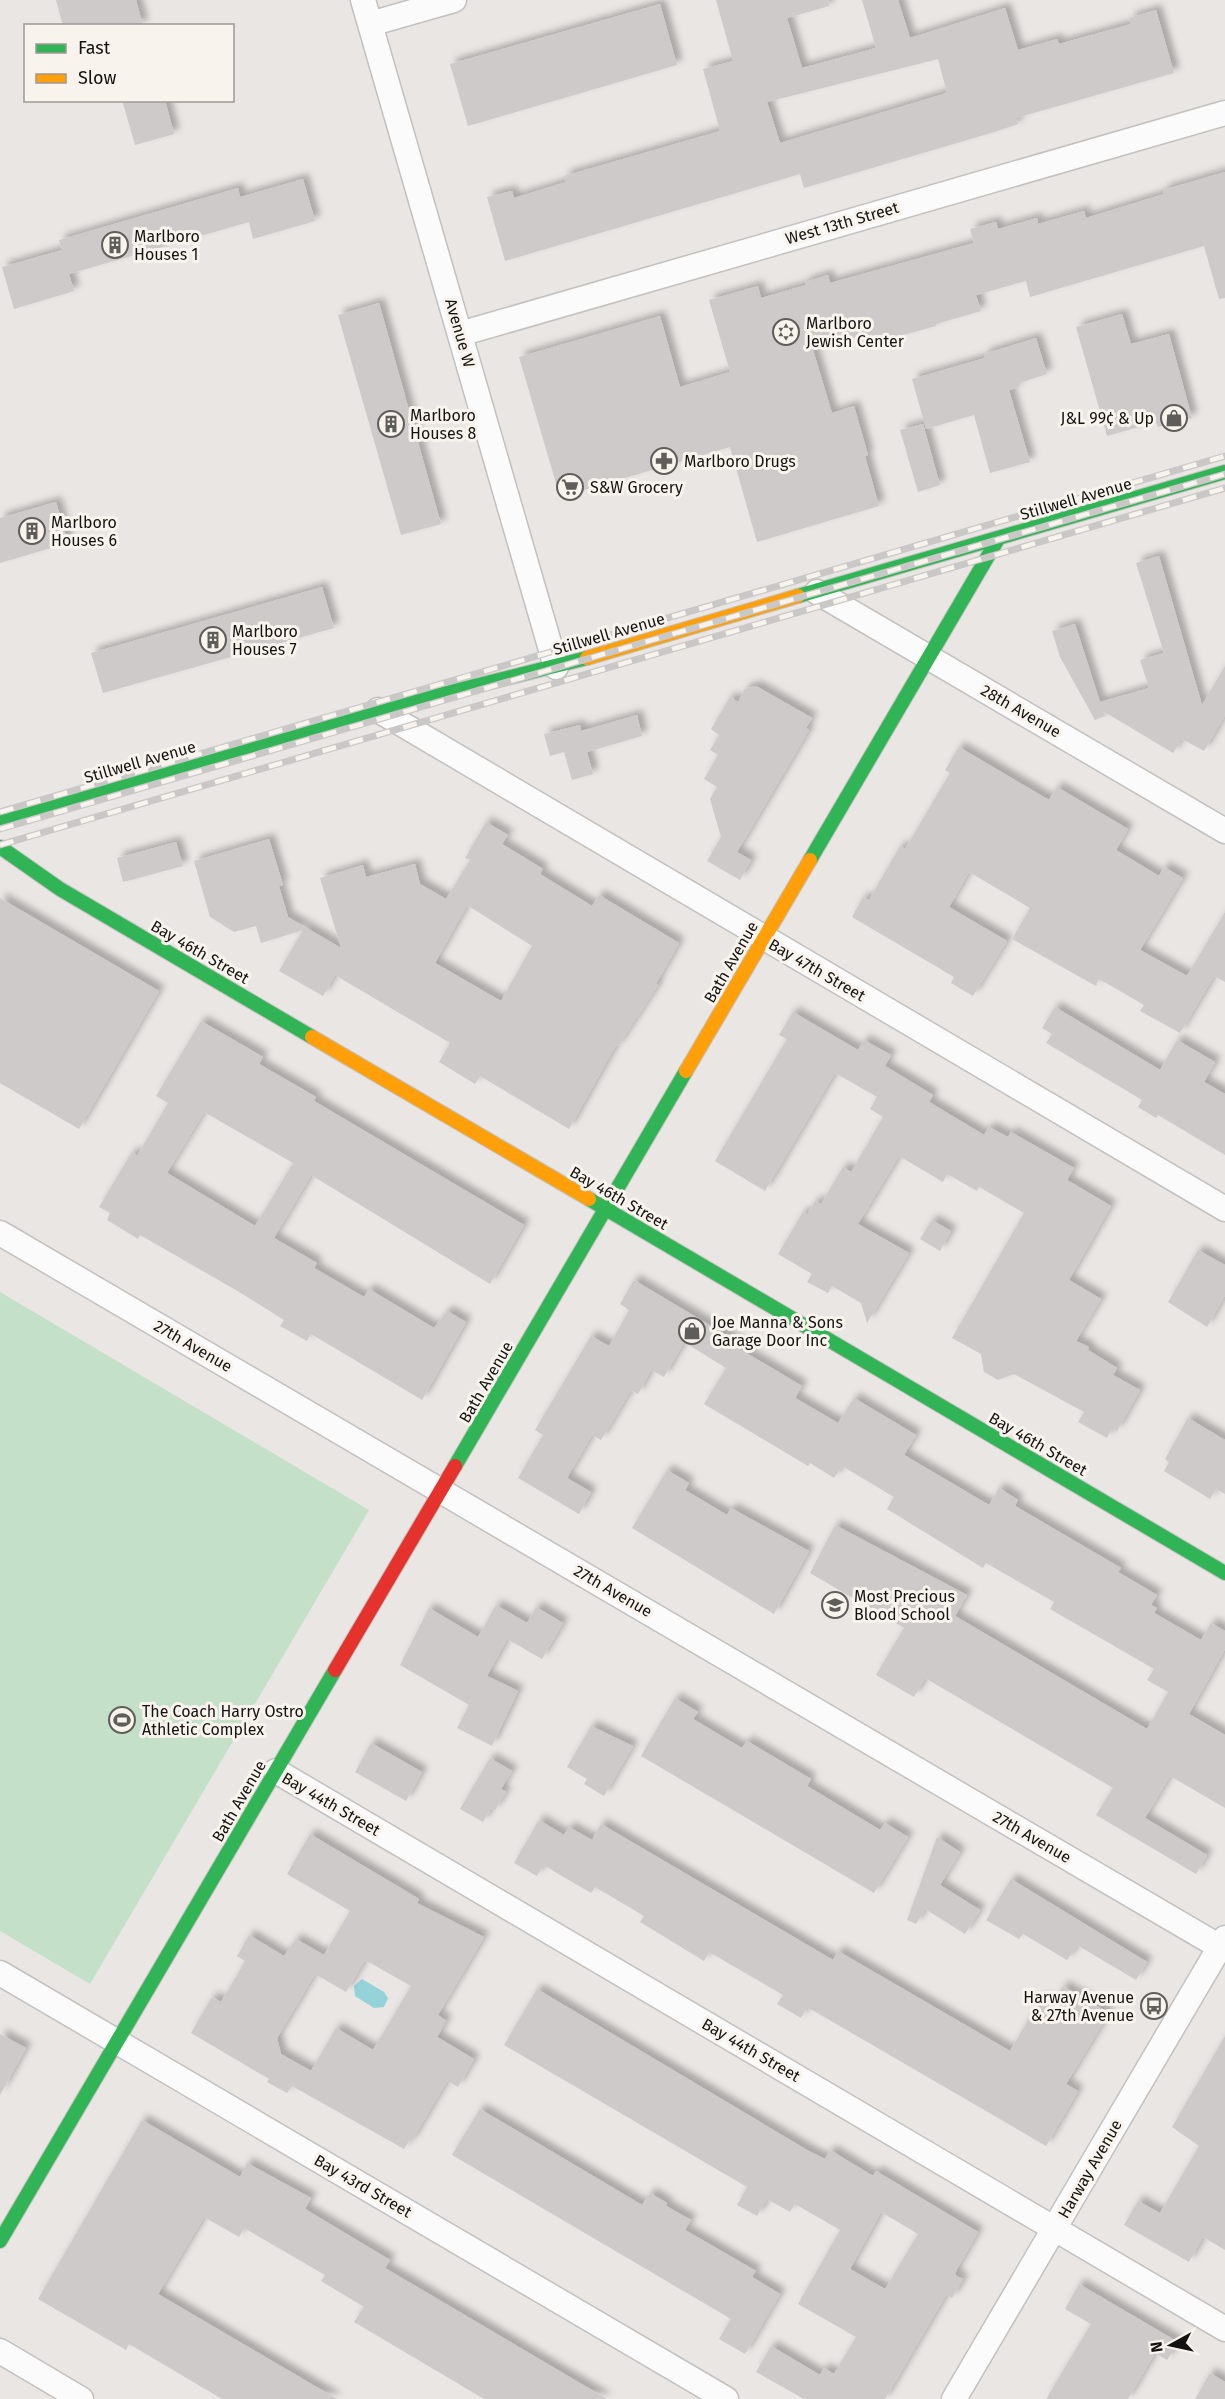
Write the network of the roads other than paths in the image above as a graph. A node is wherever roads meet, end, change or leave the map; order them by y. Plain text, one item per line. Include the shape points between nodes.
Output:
1 (363, 0) edge
2 (454, 0) edge
3 (370, 24) junction
4 (1225, 113) edge
5 (460, 334) junction
6 (1225, 472) edge
7 (998, 539) junction
8 (817, 592) junction
9 (929, 657) junction
10 (556, 667) junction
11 (378, 710) junction
12 (0, 820) edge
13 (1225, 831) edge
14 (0, 847) edge
15 (764, 939) junction
16 (606, 1209) junction
17 (1225, 1209) edge
18 (0, 1233) edge
19 (441, 1491) junction
20 (1225, 1573) edge
21 (276, 1772) junction
22 (1223, 1945) edge
23 (0, 1973) edge
24 (117, 2042) junction
25 (1055, 2228) junction
26 (0, 2241) edge
27 (1225, 2329) edge
28 (0, 2351) edge
29 (81, 2399) edge
30 (726, 2399) edge
31 (954, 2399) edge

1 - 3 street, Avenue W
2 - 3 street
3 - 5 street, Avenue W
4 - 5 street, West 13th Street
5 - 10 street, Avenue W
6 - 7 street, Stillwell Avenue
7 - 8 street, Stillwell Avenue
7 - 9 street, Bath Avenue
8 - 9 street, 28th Avenue
8 - 10 street, Stillwell Avenue
9 - 13 street, 28th Avenue
9 - 15 street, Bath Avenue
10 - 11 street, Stillwell Avenue
11 - 12 street, Stillwell Avenue
11 - 15 street, Bay 47th Street
14 - 16 street, Bay 46th Street via 60,889
15 - 16 street, Bath Avenue
15 - 17 street, Bay 47th Street
16 - 19 street, Bath Avenue
16 - 20 street, Bay 46th Street
18 - 19 street, 27th Avenue
19 - 21 street, Bath Avenue
19 - 22 street, 27th Avenue
21 - 24 street, Bath Avenue
21 - 25 street, Bay 44th Street
22 - 25 street, Harway Avenue
23 - 24 street, Bay 43rd Street
24 - 26 street, Bath Avenue
24 - 30 street, Bay 43rd Street
25 - 27 street, Bay 44th Street
25 - 31 street, Harway Avenue
28 - 29 street

